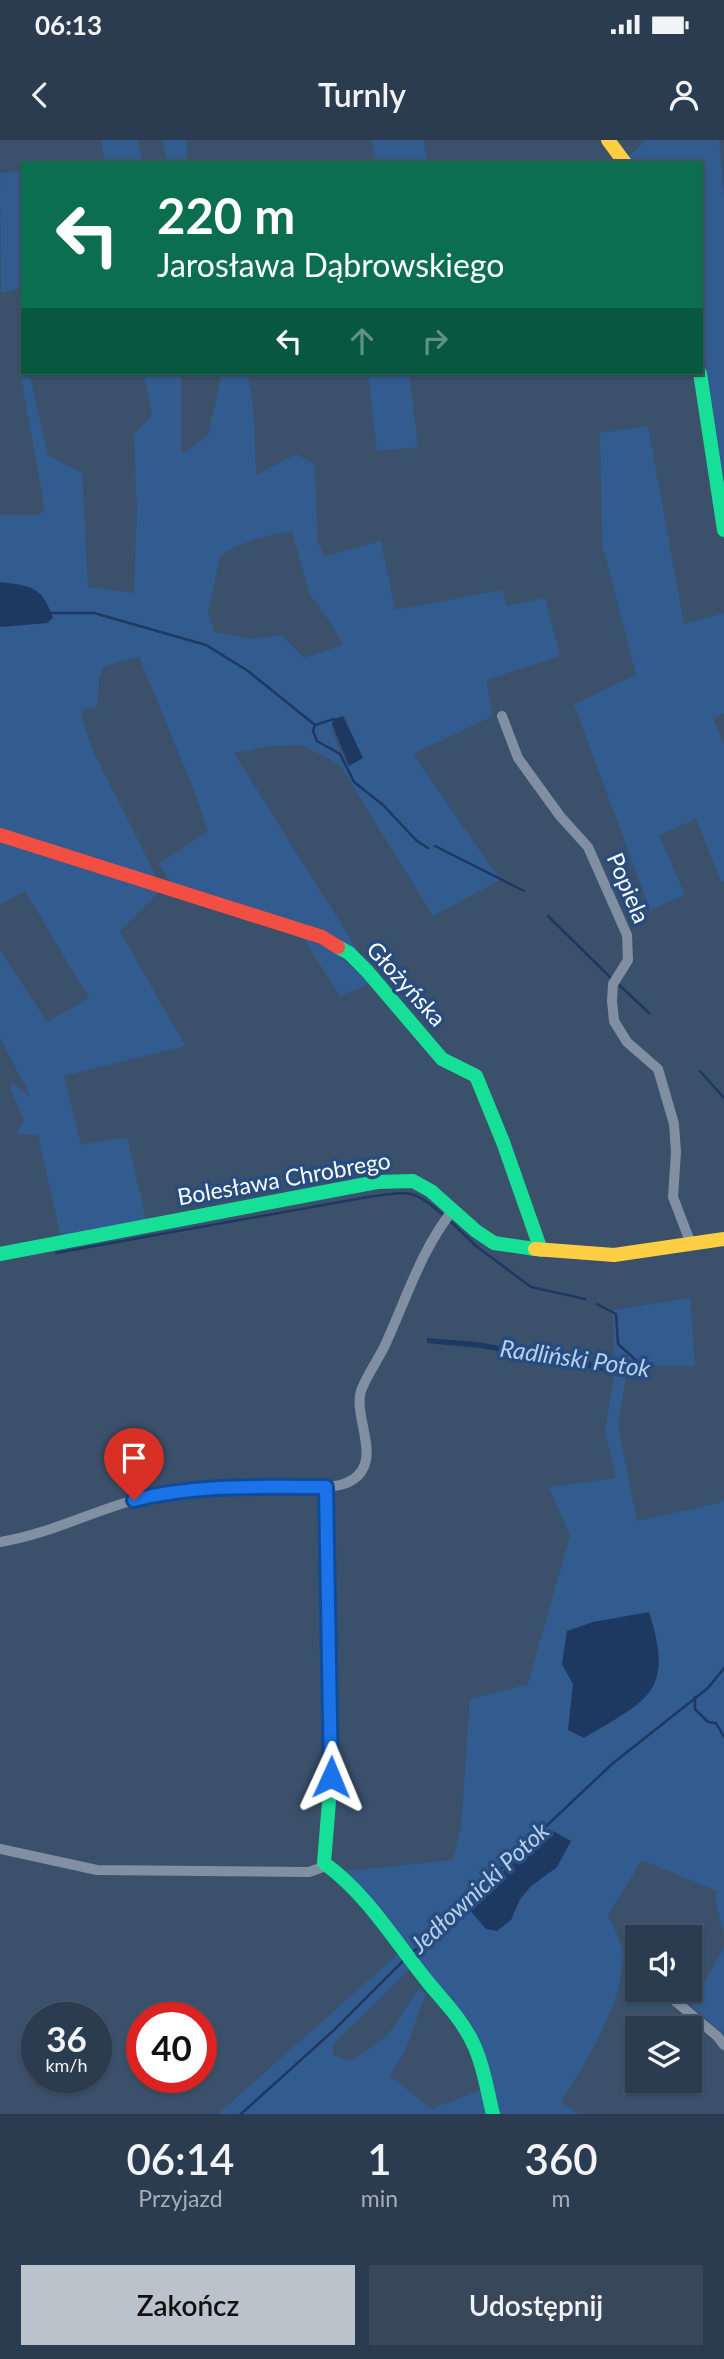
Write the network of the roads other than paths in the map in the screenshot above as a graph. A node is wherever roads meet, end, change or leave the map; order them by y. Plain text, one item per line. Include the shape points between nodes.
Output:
1 (608, 140) edge
2 (624, 161) edge
3 (700, 375) edge
4 (724, 530) edge
5 (502, 716) dead end
6 (0, 835) edge
7 (448, 1216) junction
8 (724, 1239) edge
9 (691, 1244) junction
10 (541, 1250) junction
11 (0, 1254) edge
12 (326, 1487) junction
13 (0, 1542) edge
14 (0, 1849) edge
15 (326, 1866) junction
16 (677, 2002) edge
17 (724, 2045) edge
18 (493, 2114) edge

1 - 2 street
3 - 4 street
5 - 9 street, Popiela via 518,758 588,847 627,935 628,960 615,981 614,1021 627,1042 658,1069 674,1124 673,1197
6 - 10 street, Głożyńska via 322,937 349,953 442,1059 476,1076
7 - 10 street, Bolesława Chrobrego via 495,1243
7 - 11 street, Bolesława Chrobrego via 431,1191 413,1181 377,1182
7 - 12 street via 438,1228 360,1393 366,1460 351,1483
8 - 9 street, Bolesława Chrobrego
9 - 10 street, Bolesława Chrobrego via 614,1255
12 - 13 street via 225,1486 151,1496
12 - 15 street via 331,1777
14 - 15 street via 97,1870 309,1872
15 - 18 street via 342,1876 456,2013 474,2043
16 - 17 street

